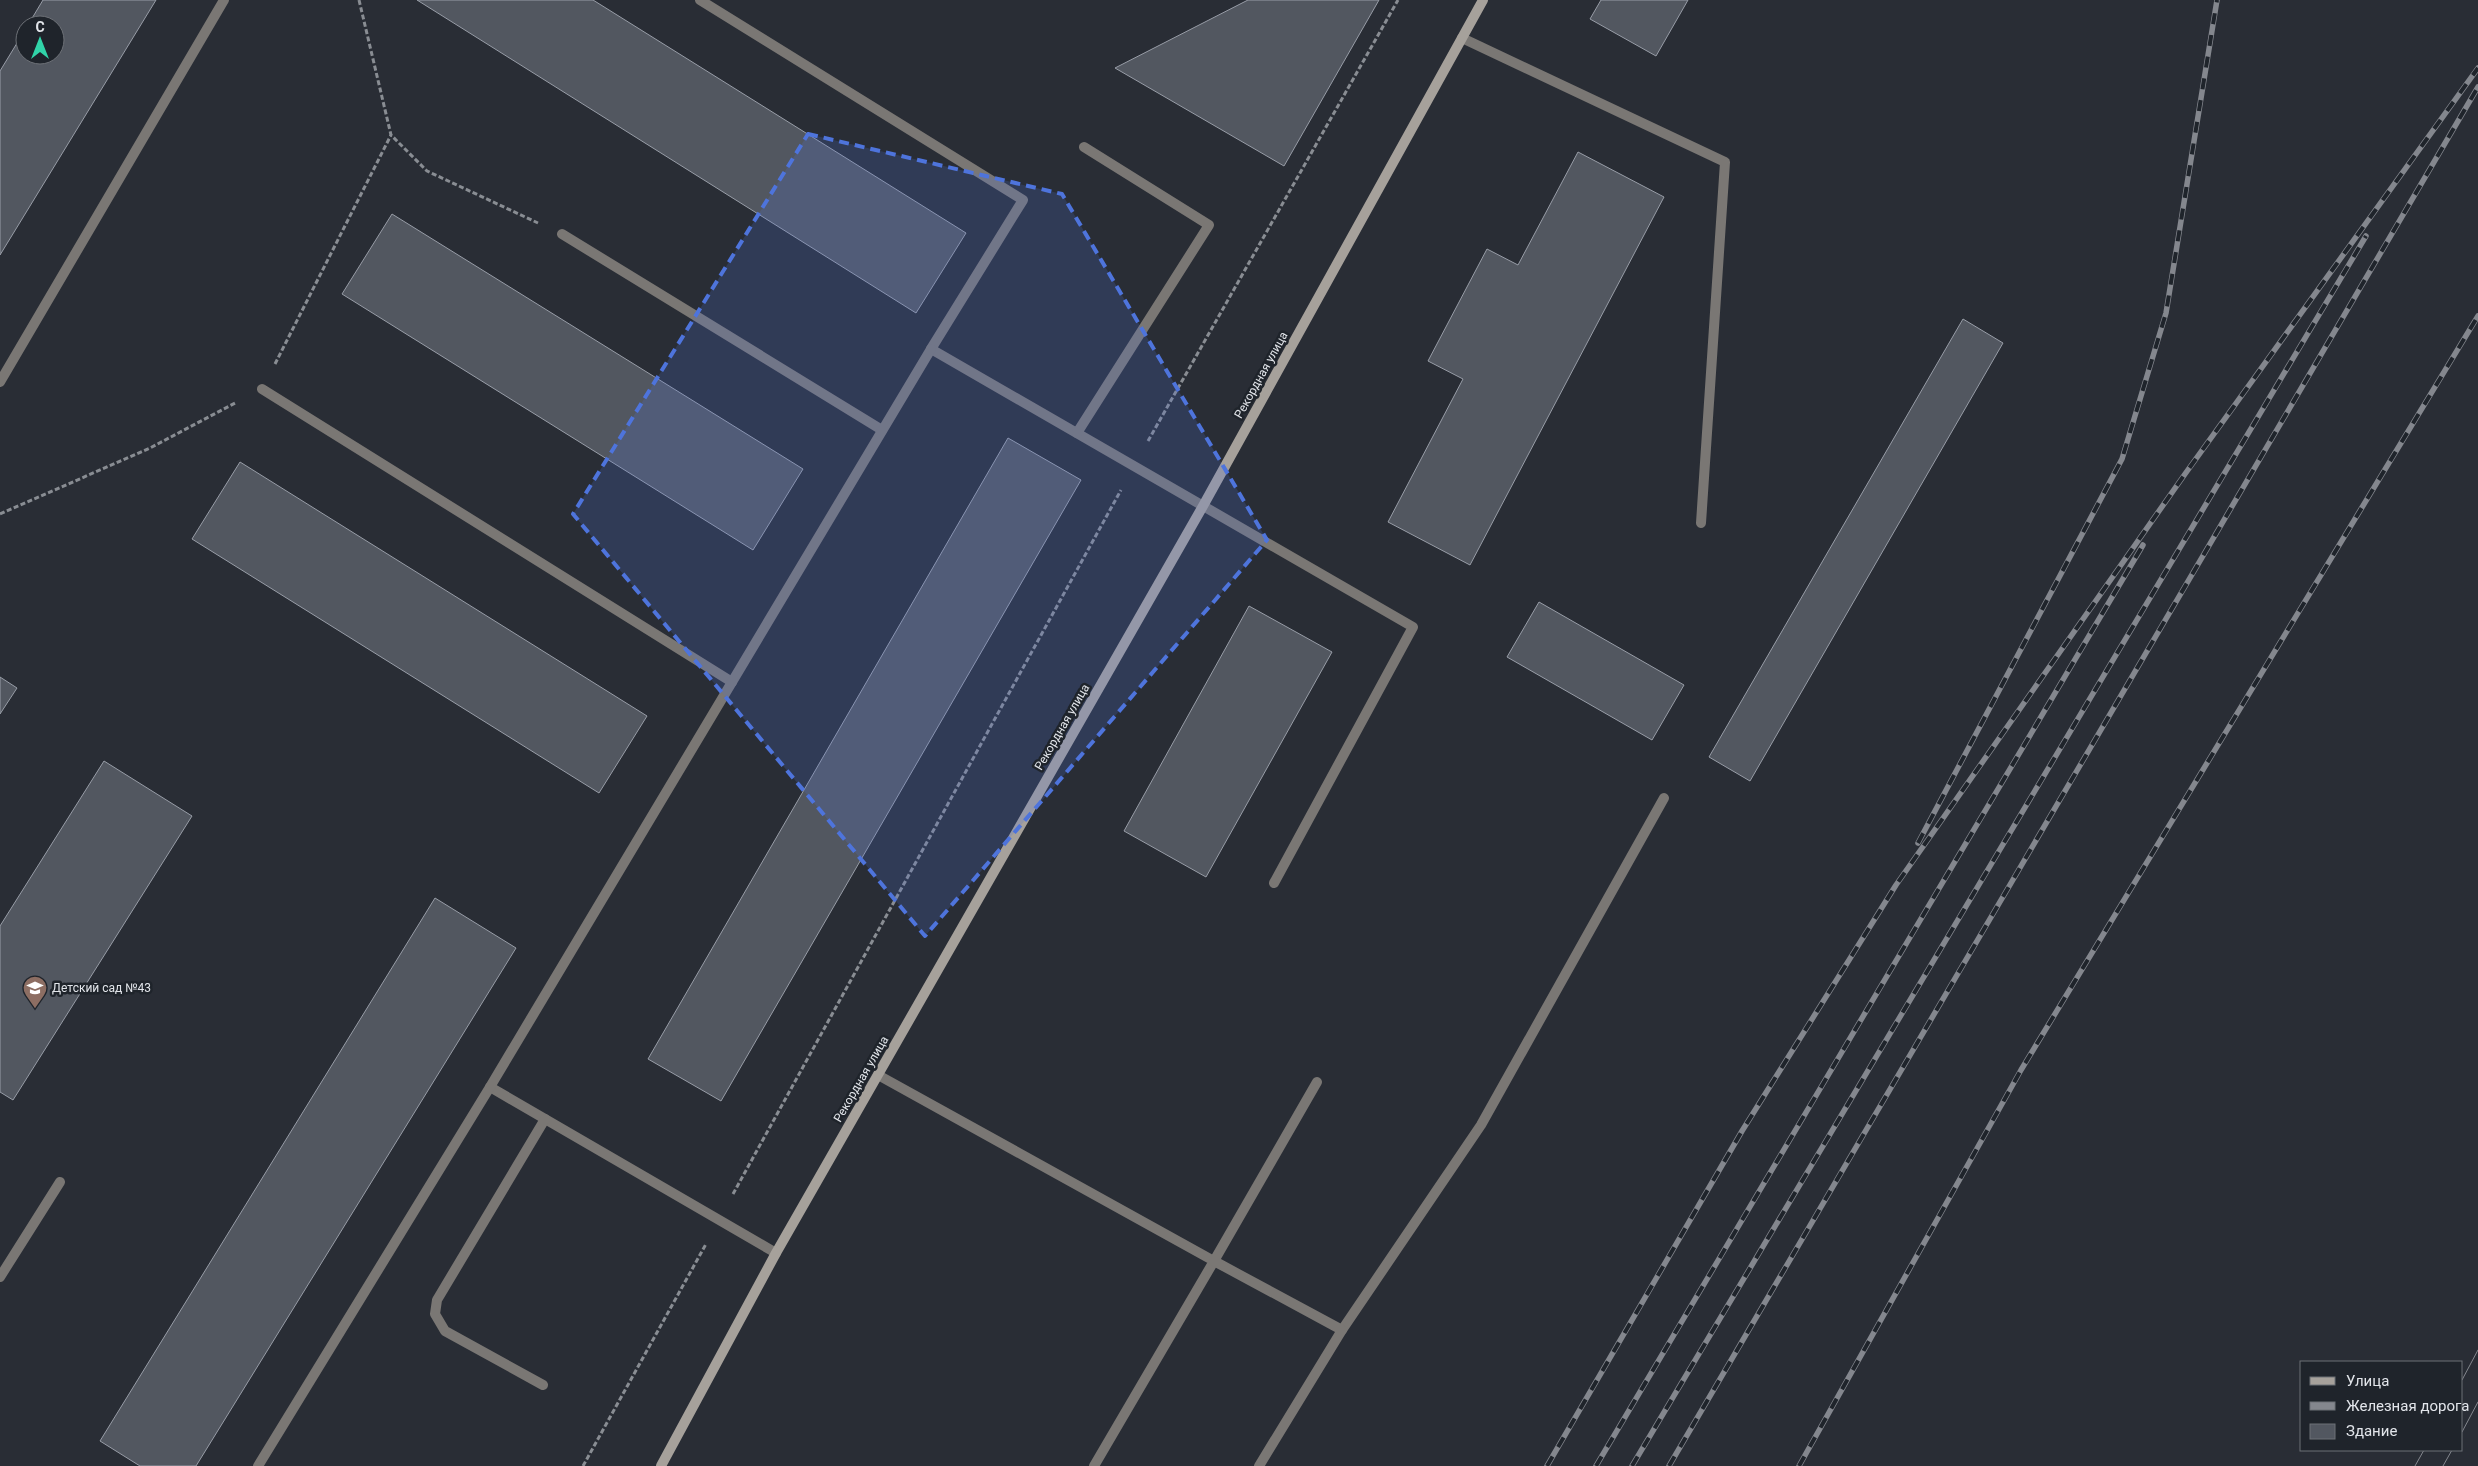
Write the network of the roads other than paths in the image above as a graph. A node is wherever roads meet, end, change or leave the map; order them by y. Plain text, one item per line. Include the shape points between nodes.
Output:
1 (224, 0) edge
2 (700, 0) edge
3 (1483, 0) edge
4 (1462, 38) junction
5 (1084, 147) dead end
6 (562, 234) road end
7 (931, 348) junction
8 (0, 382) edge
9 (262, 389) road end
10 (882, 430) junction
11 (1077, 433) junction
12 (1203, 506) junction
13 (1701, 523) dead end
14 (732, 682) junction
15 (1664, 798) dead end
16 (1274, 883) dead end
17 (878, 1075) junction
18 (1317, 1082) dead end
19 (490, 1087) junction
20 (545, 1119) junction
21 (60, 1182) dead end
22 (776, 1253) junction
23 (1214, 1260) junction
24 (0, 1277) edge
25 (1342, 1330) junction
26 (543, 1384) dead end
27 (258, 1466) edge
28 (661, 1466) edge
29 (1094, 1466) edge
30 (1260, 1466) edge

1 - 8 lane
2 - 7 lane via 1023,200
3 - 4 main road, Рекордная улица
4 - 12 main road, Рекордная улица
4 - 13 lane via 1725,162
5 - 11 lane via 1209,225
6 - 10 lane
7 - 10 lane
7 - 11 lane
9 - 14 lane
10 - 14 lane
11 - 12 lane
12 - 16 lane via 1413,627
12 - 17 main road, Рекордная улица
14 - 19 lane
15 - 25 lane via 1481,1125
17 - 22 main road, Рекордная улица
17 - 23 lane
18 - 23 lane
19 - 20 lane
19 - 27 lane
20 - 22 lane
20 - 26 lane via 437,1300 435,1314 445,1331
21 - 24 lane
22 - 28 main road, Рекордная улица
23 - 25 lane
23 - 29 lane
25 - 30 lane

